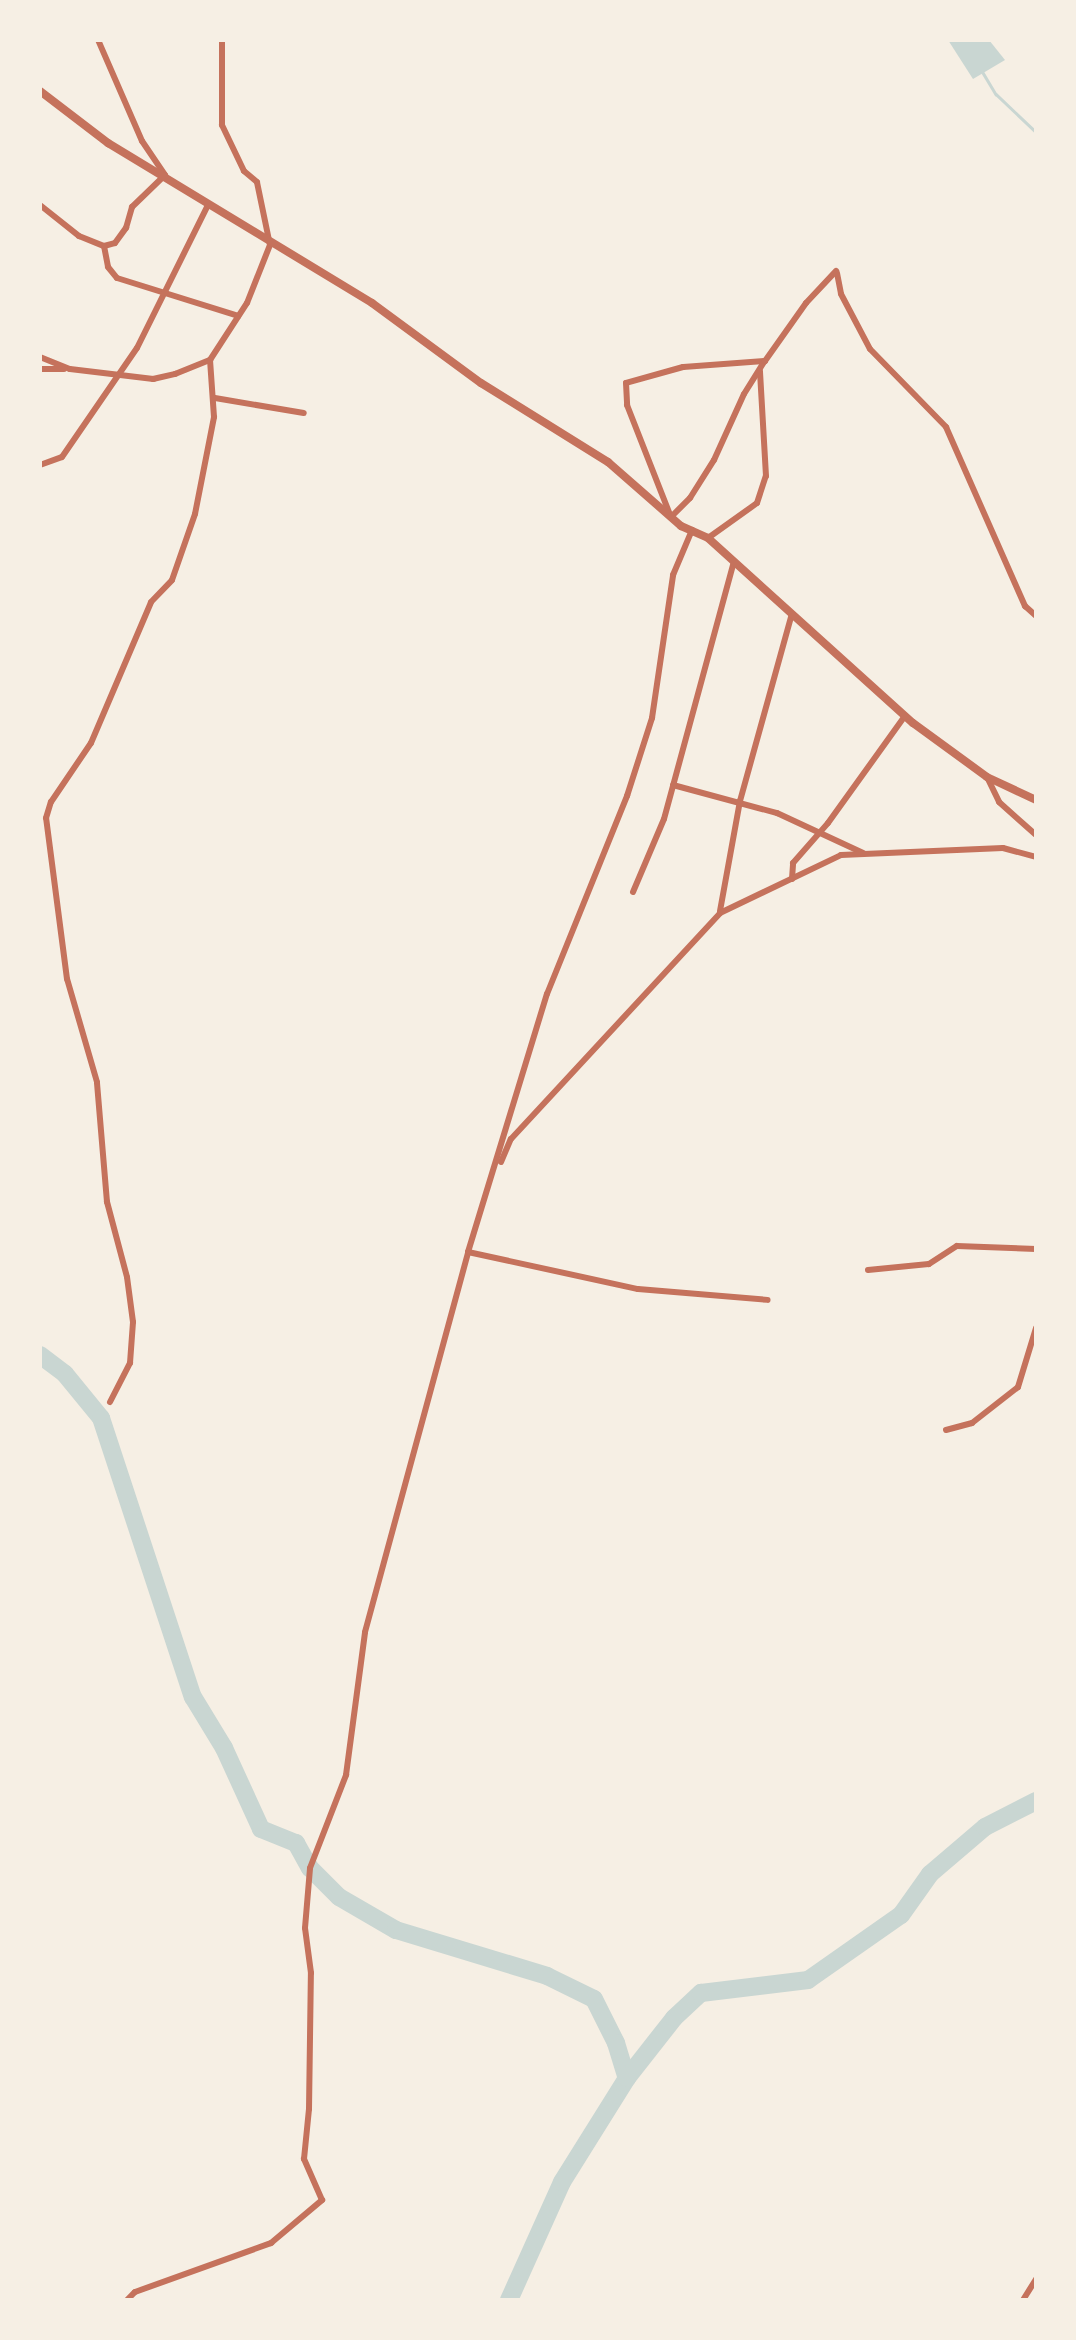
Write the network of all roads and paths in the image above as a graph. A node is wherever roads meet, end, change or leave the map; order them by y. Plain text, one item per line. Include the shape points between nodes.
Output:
1 (98, 40) edge
2 (222, 40) edge
3 (40, 91) edge
4 (165, 175) junction
5 (40, 205) edge
6 (207, 207) junction
7 (270, 245) junction
8 (104, 246) junction
9 (165, 293) junction
10 (238, 316) junction
11 (40, 357) edge
12 (210, 360) junction
13 (765, 360) junction
14 (40, 369) edge
15 (70, 369) junction
16 (760, 370) junction
17 (118, 372) junction
18 (215, 398) junction
19 (304, 413) dead end
20 (40, 465) edge
21 (672, 517) junction
22 (692, 530) junction
23 (708, 538) junction
24 (734, 562) junction
25 (792, 614) junction
26 (1036, 616) edge
27 (905, 716) junction
28 (987, 776) junction
29 (672, 785) junction
30 (1036, 800) edge
31 (740, 801) junction
32 (46, 818) junction
33 (40, 827) edge
34 (821, 831) junction
35 (1036, 835) edge
36 (864, 853) junction
37 (1036, 857) edge
38 (792, 879) junction
39 (633, 892) dead end
40 (720, 912) junction
41 (487, 1194) junction
42 (1036, 1248) edge
43 (468, 1252) junction
44 (868, 1270) dead end
45 (768, 1300) dead end
46 (1036, 1328) edge
47 (110, 1402) dead end
48 (946, 1430) dead end
49 (1036, 2280) edge
50 (127, 2300) edge
51 (1023, 2300) edge

1 - 4 street via 142,141
2 - 7 street via 222,125 256,182
3 - 4 street via 108,143
4 - 6 street
4 - 8 street via 132,206 115,243
5 - 8 street
6 - 7 street
6 - 9 street
7 - 10 street
7 - 21 street via 372,303 481,383 608,462
8 - 9 street via 117,278
9 - 10 street
9 - 17 street
10 - 12 street
11 - 15 street
12 - 17 street via 153,379
12 - 18 street
13 - 16 street
13 - 21 street via 683,367 626,384
13 - 26 street via 836,272 870,350 946,427 1025,606
14 - 15 street
15 - 17 street
16 - 21 street via 714,460
16 - 23 street via 766,476 758,503
17 - 20 street via 62,457
18 - 19 street
18 - 32 street via 195,514 172,580 151,602 91,744
21 - 22 street
22 - 23 street
22 - 41 street via 670,586 652,718 547,994
23 - 24 street
24 - 25 street
24 - 29 street
25 - 27 street
25 - 31 street
27 - 28 street
27 - 34 street
28 - 30 street
28 - 35 street via 999,802
29 - 31 street
29 - 39 street
31 - 34 street
31 - 40 street
32 - 33 street
32 - 47 street via 67,979 97,1082 108,1202 132,1322 130,1363
34 - 36 street
34 - 38 street via 793,863
36 - 37 street via 1003,848
36 - 38 street via 842,855
38 - 40 street
40 - 41 street via 511,1139
41 - 43 street
42 - 44 street via 958,1246 929,1264
43 - 45 street via 638,1289
43 - 50 street via 365,1632 346,1775 310,1868 304,2158 322,2200 271,2243
46 - 48 street via 1018,1387 972,1424
49 - 51 street

